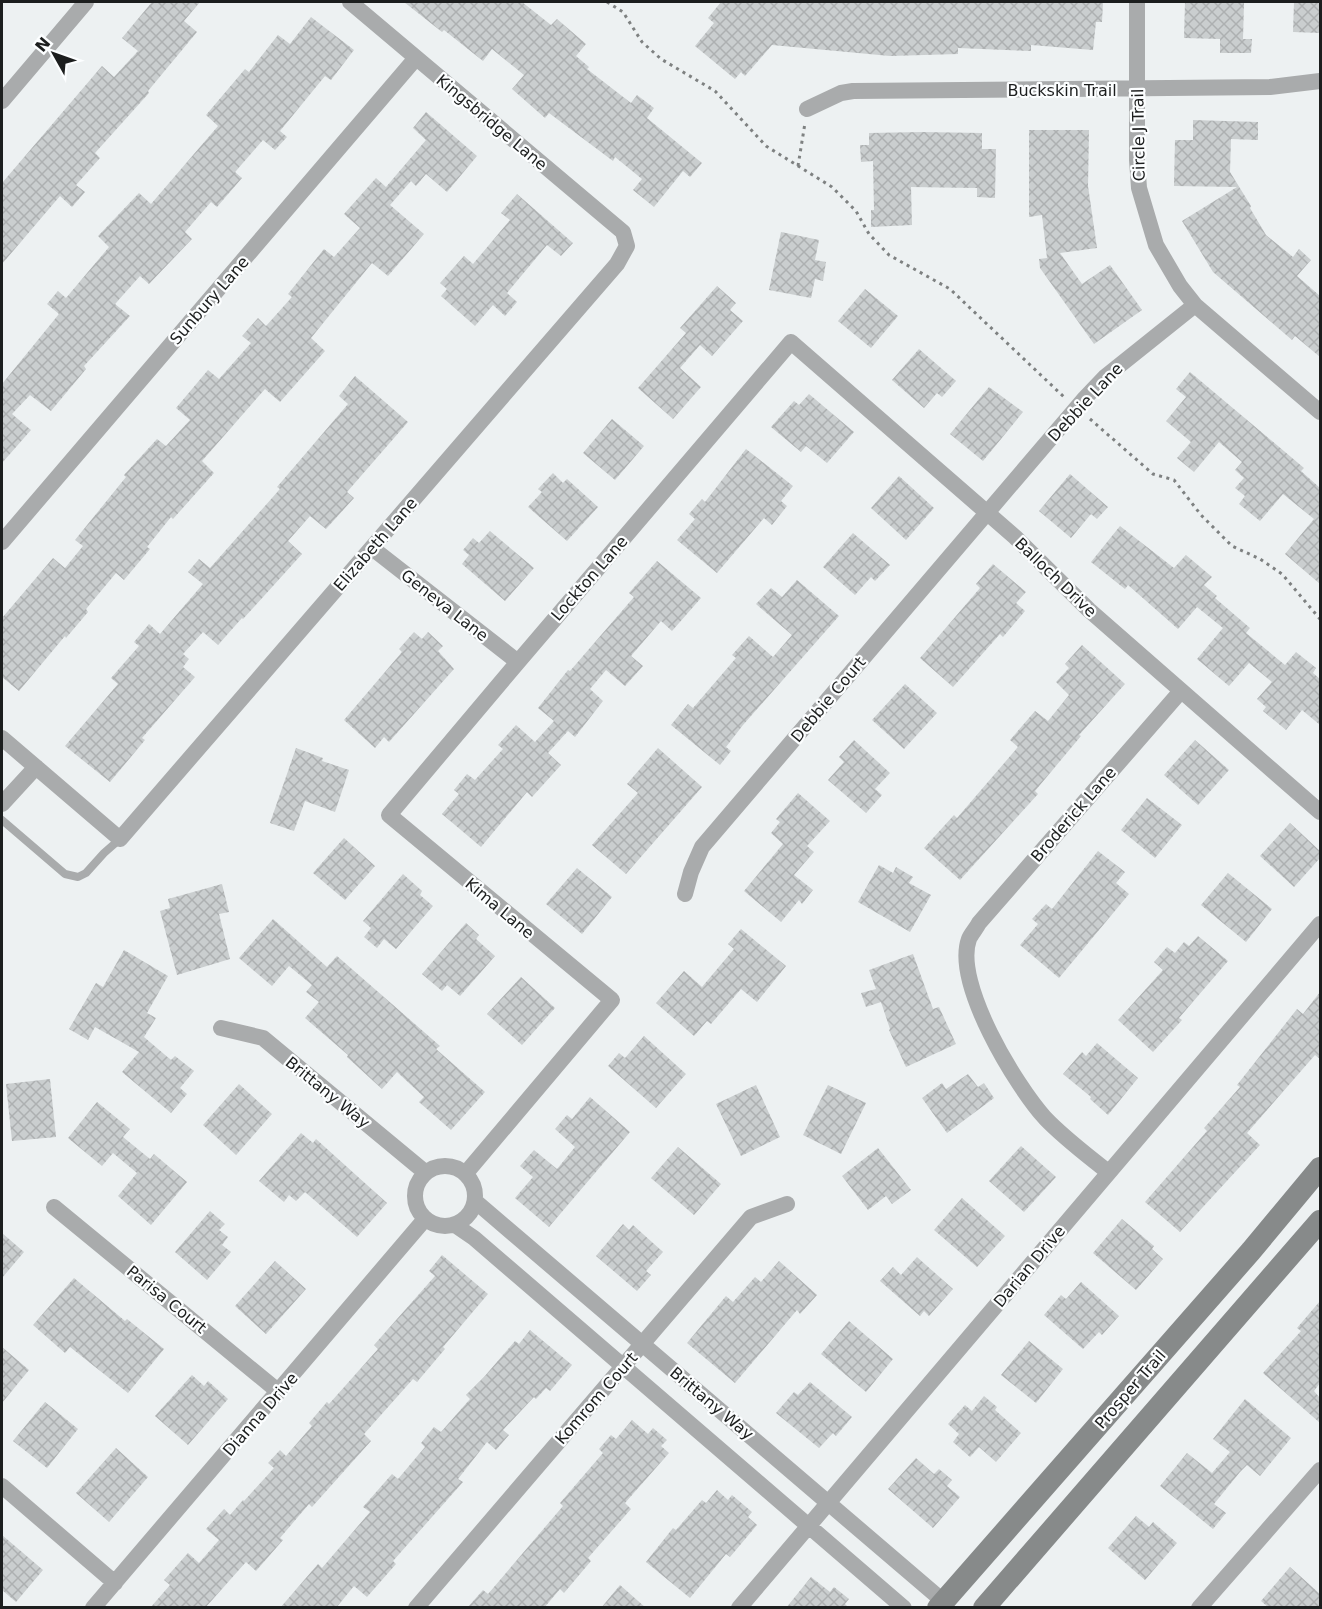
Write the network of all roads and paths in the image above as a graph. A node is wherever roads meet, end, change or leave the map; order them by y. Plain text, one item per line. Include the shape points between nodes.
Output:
1 (86, 2) edge
2 (350, 2) edge
3 (607, 2) edge
4 (1137, 2) edge
5 (416, 58) junction
6 (1320, 81) edge
7 (1137, 90) junction
8 (2, 100) edge
9 (807, 109) joint
10 (798, 166) junction
11 (627, 246) joint
12 (1195, 305) junction
13 (791, 342) joint
14 (1076, 408) junction
15 (1320, 412) edge
16 (987, 513) junction
17 (2, 542) edge
18 (372, 548) junction
19 (1320, 619) edge
20 (518, 662) junction
21 (1181, 691) junction
22 (2, 738) edge
23 (36, 767) junction
24 (2, 804) edge
25 (1320, 812) edge
26 (389, 816) joint
27 (2, 819) edge
28 (120, 839) junction
29 (685, 894) dead end
30 (1320, 924) edge
31 (220, 1028) dead end
32 (1320, 1168) edge
33 (1108, 1172) junction
34 (426, 1173) junction
35 (466, 1173) junction
36 (475, 1201) junction
37 (787, 1204) dead end
38 (54, 1207) dead end
39 (425, 1219) junction
40 (1320, 1221) edge
41 (455, 1226) junction
42 (642, 1344) junction
43 (624, 1366) junction
44 (279, 1392) junction
45 (1320, 1470) edge
46 (2, 1486) edge
47 (828, 1503) junction
48 (809, 1525) junction
49 (115, 1583) junction
50 (942, 1605) edge
51 (93, 1608) edge
52 (416, 1608) edge
53 (739, 1608) edge
54 (904, 1608) edge
55 (984, 1608) edge
56 (1199, 1608) edge

1 - 8 street
2 - 5 street, Kingsbridge Lane
3 - 10 path via 623,12 642,42 661,59 715,91 766,146
4 - 7 street, Circle J Trail
5 - 11 street, Kingsbridge Lane via 623,232
5 - 17 street, Sunbury Lane
6 - 7 street, Buckskin Trail via 1270,87
7 - 9 street, Buckskin Trail via 853,91
7 - 12 street, Circle J Trail via 1139,188 1156,245
9 - 10 path
10 - 14 path via 831,187 856,211 869,234 889,255 950,288
11 - 18 street, Elizabeth Lane via 616,264
12 - 14 street, Debbie Lane via 1105,377
12 - 15 street, Circle J Trail
13 - 16 street, Balloch Drive
13 - 20 street, Lockton Lane
14 - 16 street, Debbie Lane
14 - 19 path via 1153,474 1174,480 1232,546 1282,574
16 - 21 street, Balloch Drive
16 - 29 street, Debbie Court via 702,847
18 - 20 street, Geneva Lane
18 - 28 street, Elizabeth Lane
20 - 26 street, Lockton Lane
21 - 25 street, Balloch Drive
21 - 33 street, Broderick Lane via 978,924 969,940 967,964 972,986 981,1014 1009,1069 1045,1118
22 - 23 street
23 - 24 street
23 - 28 street
26 - 35 street, Kima Lane via 612,1000
27 - 28 lane via 72,877 86,873
30 - 33 street, Darian Drive
31 - 34 street, Brittany Way via 263,1038
32 - 50 main road, Prosper Trail
33 - 47 street, Darian Drive
34 - 35 street via 446,1166
34 - 39 street via 416,1190 415,1201
35 - 36 street via 476,1192
36 - 41 street via 465,1220
36 - 42 street, Brittany Way
37 - 42 street, Komrom Court via 751,1217
38 - 44 street, Parisa Court
39 - 41 street via 434,1225
39 - 44 street, Dianna Drive
40 - 55 main road, Prosper Trail
41 - 43 street, Brittany Way
42 - 43 street, Komrom Court
42 - 47 street, Brittany Way
43 - 48 street, Brittany Way
43 - 52 street, Komrom Court
44 - 49 street, Dianna Drive
45 - 56 street
46 - 49 street
47 - 48 street, Darian Drive
47 - 50 street, Brittany Way
48 - 53 street, Darian Drive
48 - 54 street, Brittany Way
49 - 51 street, Dianna Drive

